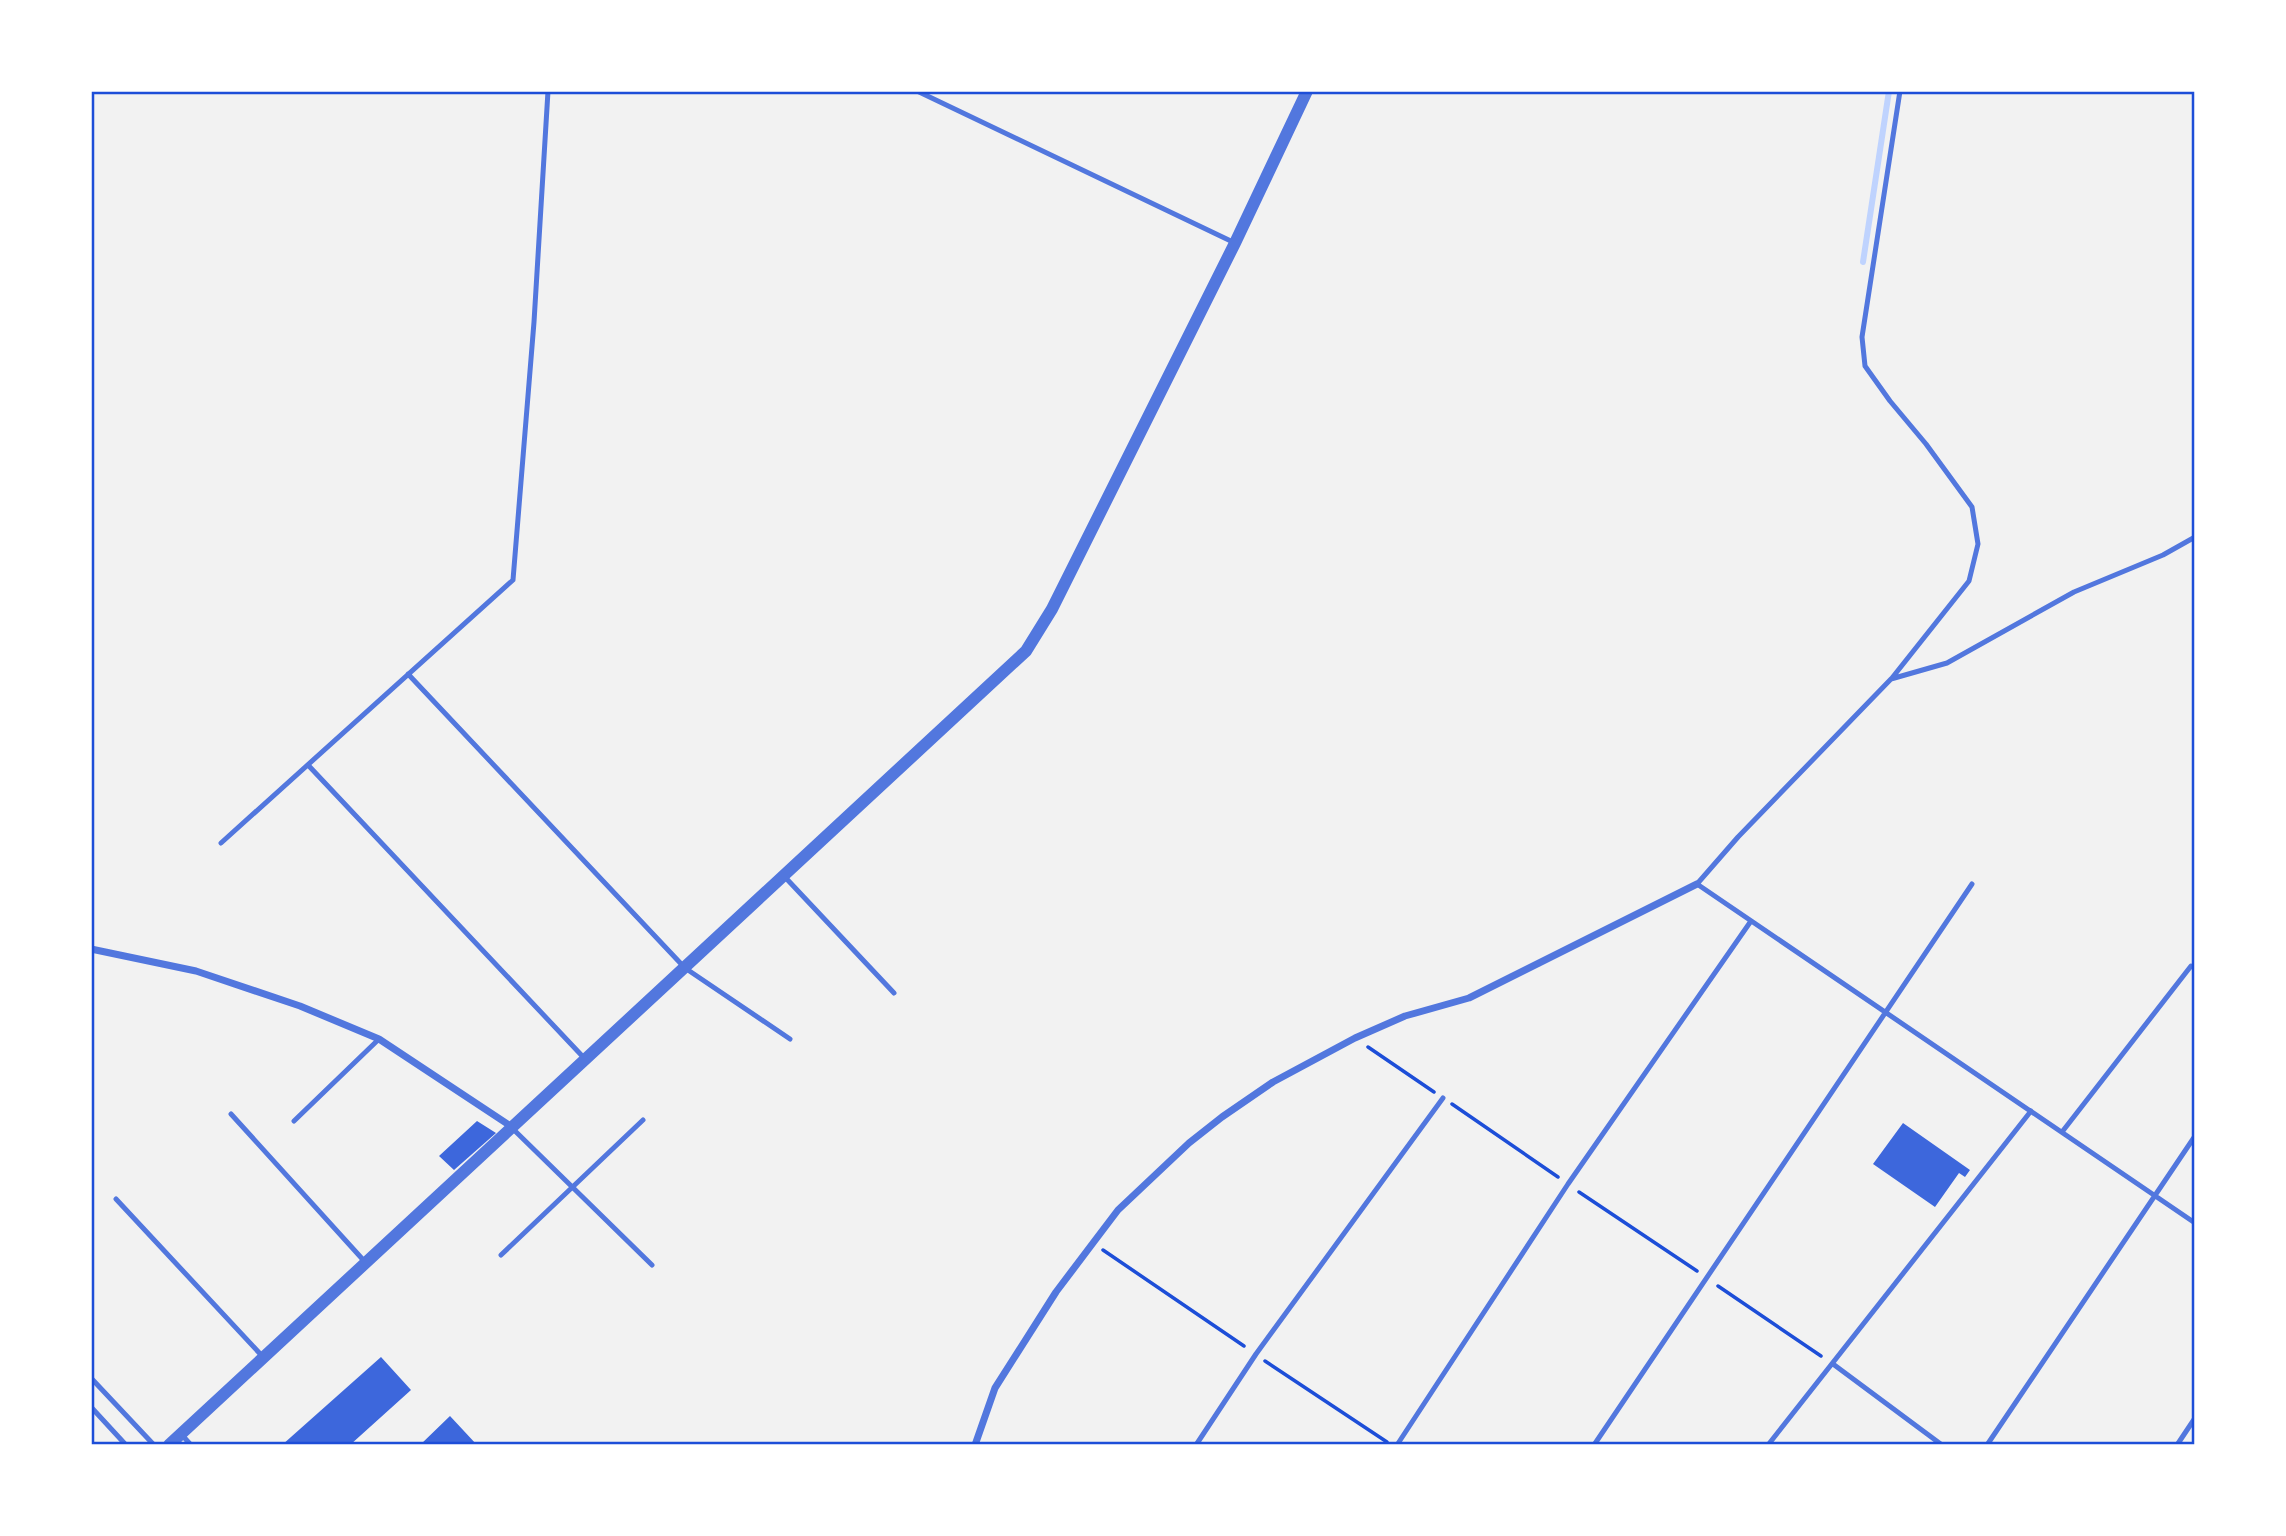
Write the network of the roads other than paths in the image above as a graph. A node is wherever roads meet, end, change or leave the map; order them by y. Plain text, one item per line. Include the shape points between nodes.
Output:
1 (548, 91) edge
2 (917, 91) edge
3 (1307, 91) edge
4 (1900, 91) edge
5 (1235, 243) junction
6 (2195, 537) edge
7 (408, 674) junction
8 (1891, 679) junction
9 (308, 765) junction
10 (221, 843) dead end
11 (783, 875) junction
12 (1697, 884) junction
13 (1972, 884) dead end
14 (1751, 921) junction
15 (91, 950) edge
16 (685, 968) junction
17 (2195, 968) edge
18 (894, 993) dead end
19 (1885, 1012) junction
20 (790, 1039) dead end
21 (379, 1040) junction
22 (586, 1060) junction
23 (1443, 1098) road end
24 (2031, 1111) junction
25 (231, 1114) dead end
26 (643, 1120) dead end
27 (294, 1121) dead end
28 (512, 1127) junction
29 (2062, 1132) junction
30 (2195, 1136) edge
31 (572, 1186) junction
32 (2154, 1195) junction
33 (116, 1199) dead end
34 (2195, 1223) edge
35 (501, 1255) dead end
36 (366, 1263) junction
37 (652, 1265) dead end
38 (264, 1358) junction
39 (1833, 1364) junction
40 (91, 1378) edge
41 (91, 1407) edge
42 (2195, 1418) edge
43 (181, 1434) junction
44 (126, 1445) edge
45 (154, 1445) edge
46 (169, 1445) edge
47 (191, 1445) edge
48 (975, 1445) edge
49 (1196, 1445) edge
50 (1397, 1445) edge
51 (1594, 1445) edge
52 (1768, 1445) edge
53 (1942, 1445) edge
54 (1987, 1445) edge
55 (2177, 1445) edge

1 - 7 lane via 513,580
2 - 5 lane
3 - 5 street
4 - 8 lane via 1862,337 1865,366 1972,507 1978,544 1969,581
5 - 11 street via 1052,609 1026,651
6 - 8 lane via 2074,592 1947,663
7 - 9 lane
7 - 16 lane
8 - 12 lane
9 - 10 lane
9 - 22 lane
11 - 16 street
11 - 18 lane
12 - 14 lane
12 - 48 street via 1469,998 1405,1016 1355,1038 1273,1083 1189,1143 1118,1210 1056,1292 995,1388
13 - 19 lane
14 - 19 lane
14 - 50 lane via 1568,1184
15 - 21 street via 195,971 300,1006
16 - 20 lane
16 - 22 street
17 - 29 lane via 2191,966
19 - 24 lane
19 - 51 lane
21 - 27 lane
21 - 28 street
22 - 28 street
23 - 49 lane via 1255,1354
24 - 29 lane
24 - 39 lane
25 - 36 lane
26 - 31 lane
28 - 31 lane
28 - 36 street
29 - 32 lane
30 - 32 lane
31 - 35 lane
31 - 37 lane
32 - 34 lane
32 - 54 lane
33 - 38 lane
36 - 38 street
38 - 43 street
39 - 52 lane
39 - 53 lane
40 - 45 lane
41 - 44 lane
42 - 55 lane
43 - 46 street
43 - 47 lane

